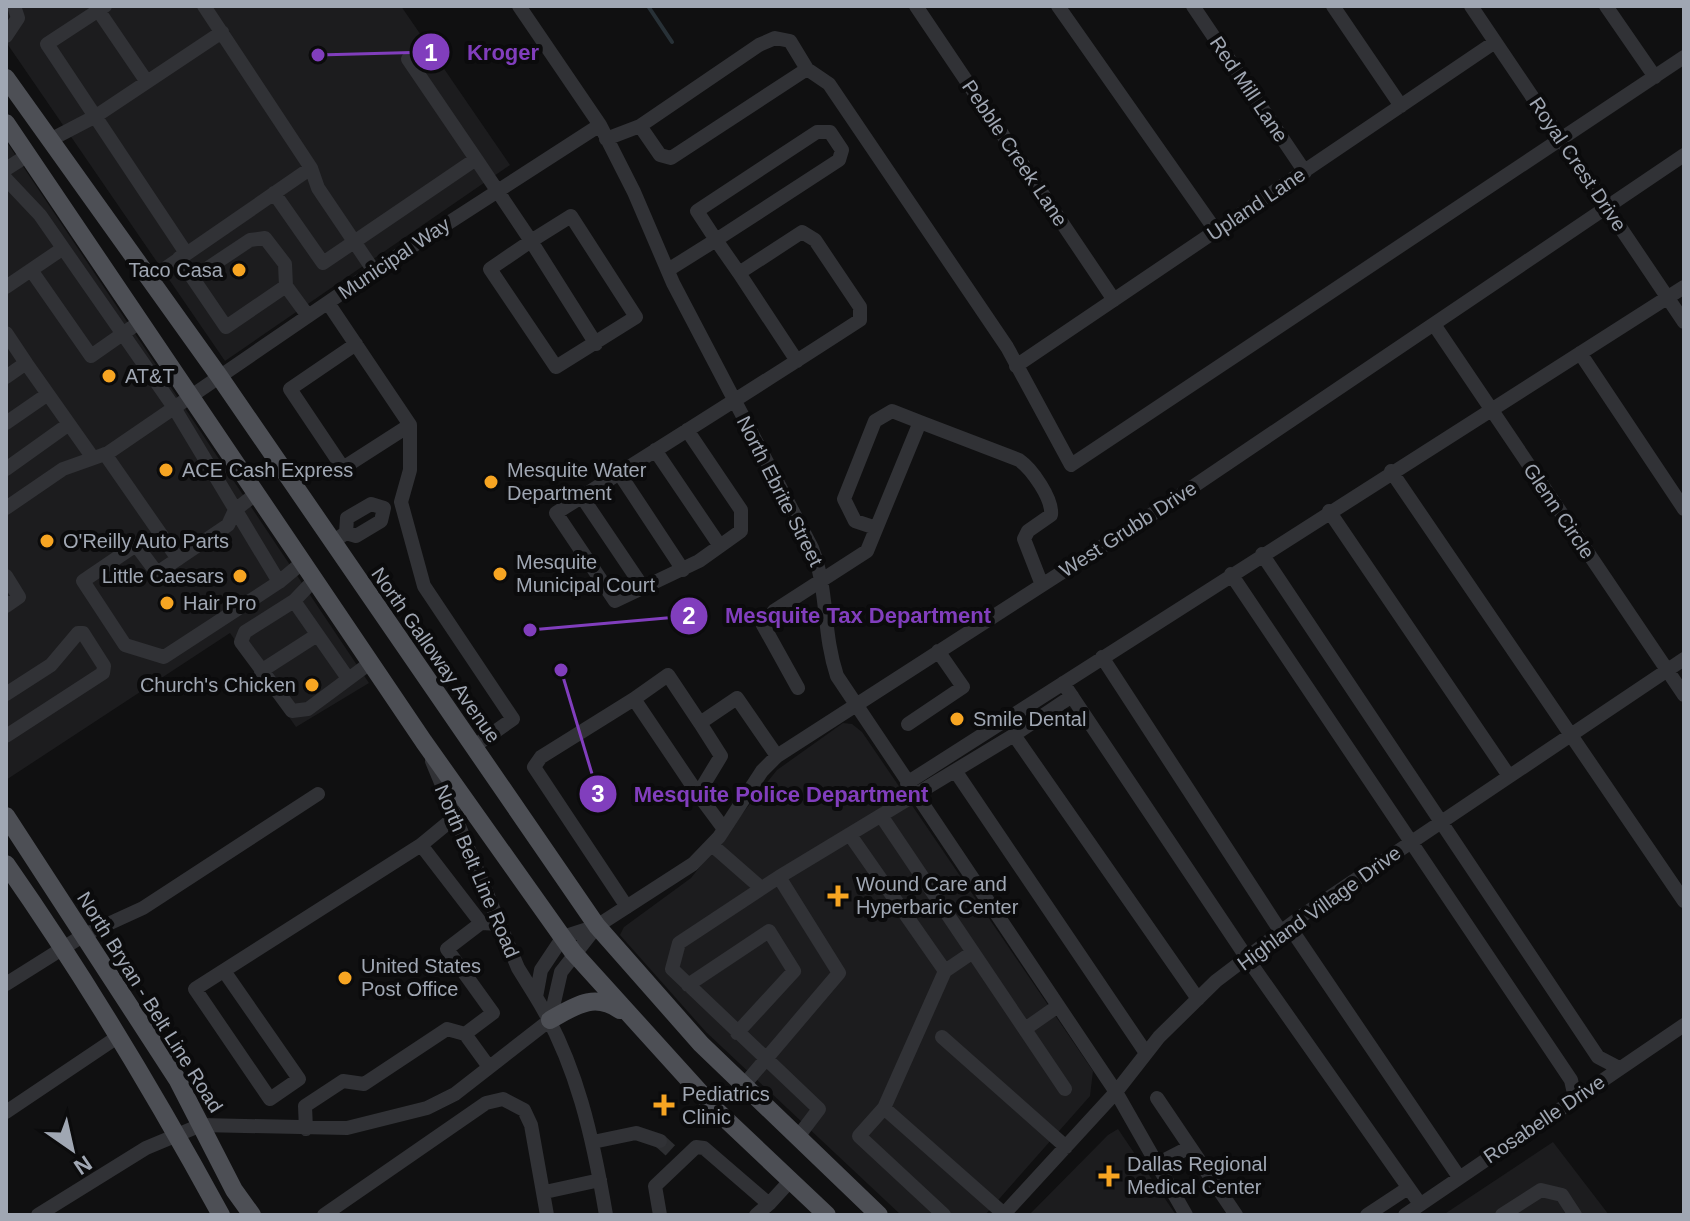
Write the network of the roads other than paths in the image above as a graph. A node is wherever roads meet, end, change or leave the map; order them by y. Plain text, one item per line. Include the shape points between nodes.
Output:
1 (14, 6) edge
2 (204, 6) edge
3 (519, 6) edge
4 (916, 6) edge
5 (1058, 6) edge
6 (1193, 6) edge
7 (1333, 6) edge
8 (1471, 6) edge
9 (1606, 6) edge
10 (102, 8) edge
11 (222, 32) junction
12 (6, 36) edge
13 (1495, 42) junction
14 (1684, 57) edge
15 (408, 59) dead end
16 (807, 69) junction
17 (1655, 77) junction
18 (6, 78) edge
19 (147, 82) junction
20 (1401, 106) junction
21 (96, 116) junction
22 (6, 123) edge
23 (640, 126) junction
24 (603, 132) junction
25 (50, 140) junction
26 (1562, 140) junction
27 (28, 155) junction
28 (1684, 155) edge
29 (476, 159) junction
30 (311, 168) junction
31 (6, 169) edge
32 (1305, 172) junction
33 (6, 179) edge
34 (497, 191) junction
35 (274, 193) junction
36 (1607, 207) junction
37 (1216, 231) junction
38 (716, 240) junction
39 (354, 241) junction
40 (531, 241) junction
41 (62, 249) junction
42 (182, 256) junction
43 (31, 270) junction
44 (668, 270) junction
45 (374, 271) junction
46 (739, 273) junction
47 (193, 278) junction
48 (150, 279) junction
49 (286, 286) junction
50 (6, 287) edge
51 (1684, 287) edge
52 (1668, 298) junction
53 (1114, 300) junction
54 (328, 303) junction
55 (308, 316) junction
56 (141, 321) junction
57 (1684, 322) edge
58 (1435, 326) junction
59 (6, 334) edge
60 (121, 335) junction
61 (356, 344) junction
62 (596, 344) junction
63 (1580, 353) junction
64 (797, 361) junction
65 (26, 363) junction
66 (1016, 366) junction
67 (219, 376) junction
68 (6, 377) edge
69 (48, 394) junction
70 (191, 395) junction
71 (735, 400) junction
72 (173, 406) junction
73 (1491, 409) junction
74 (920, 422) junction
75 (6, 423) edge
76 (69, 424) junction
77 (410, 425) junction
78 (687, 430) junction
79 (655, 450) junction
80 (99, 456) junction
81 (237, 464) junction
82 (6, 469) edge
83 (1391, 471) junction
84 (619, 473) junction
85 (218, 477) junction
86 (257, 493) junction
87 (582, 497) junction
88 (401, 502) junction
89 (6, 508) edge
90 (1684, 509) edge
91 (235, 510) junction
92 (1329, 511) junction
93 (876, 528) junction
94 (339, 538) junction
95 (720, 546) junction
96 (1262, 554) junction
97 (178, 559) junction
98 (303, 562) junction
99 (683, 570) junction
100 (1231, 574) junction
101 (6, 576) edge
102 (824, 578) junction
103 (315, 579) junction
104 (279, 582) junction
105 (1042, 585) junction
106 (644, 589) junction
107 (294, 601) junction
108 (6, 606) edge
109 (317, 635) junction
110 (938, 651) junction
111 (1102, 657) junction
112 (1684, 659) edge
113 (370, 663) junction
114 (1666, 670) junction
115 (261, 671) junction
116 (347, 677) junction
117 (1063, 683) junction
118 (798, 688) dead end
119 (6, 694) edge
120 (1684, 695) edge
121 (1072, 696) junction
122 (634, 699) junction
123 (854, 705) junction
124 (700, 723) junction
125 (908, 724) dead end
126 (7, 734) edge
127 (1014, 735) junction
128 (1569, 736) junction
129 (424, 742) junction
130 (473, 747) junction
131 (777, 756) junction
132 (956, 772) junction
133 (1509, 776) junction
134 (907, 783) junction
135 (318, 794) dead end
136 (698, 794) junction
137 (916, 797) junction
138 (6, 816) edge
139 (455, 817) junction
140 (882, 817) junction
141 (1443, 821) junction
142 (724, 829) junction
143 (850, 835) junction
144 (1412, 842) junction
145 (421, 845) junction
146 (712, 845) junction
147 (6, 864) edge
148 (779, 877) junction
149 (761, 888) junction
150 (1684, 901) edge
151 (627, 907) junction
152 (481, 923) junction
153 (500, 924) junction
154 (597, 926) junction
155 (1285, 929) junction
156 (84, 935) junction
157 (568, 945) junction
158 (63, 946) junction
159 (973, 952) junction
160 (1247, 958) junction
161 (224, 971) junction
162 (945, 971) junction
163 (6, 984) edge
164 (688, 985) junction
165 (536, 997) junction
166 (1198, 999) junction
167 (1058, 1006) junction
168 (632, 1018) junction
169 (550, 1020) junction
170 (1684, 1025) edge
171 (1025, 1029) junction
172 (737, 1033) junction
173 (465, 1034) junction
174 (119, 1036) junction
175 (942, 1037) dead end
176 (1146, 1053) junction
177 (765, 1060) junction
178 (489, 1067) junction
179 (1619, 1068) junction
180 (743, 1086) junction
181 (1065, 1089) dead end
182 (1116, 1092) junction
183 (455, 1094) junction
184 (1157, 1098) dead end
185 (1575, 1098) junction
186 (884, 1108) junction
187 (717, 1111) junction
188 (6, 1112) edge
189 (465, 1118) junction
190 (201, 1125) junction
191 (306, 1129) junction
192 (177, 1134) junction
193 (797, 1138) junction
194 (593, 1142) junction
195 (1066, 1147) junction
196 (1190, 1147) junction
197 (671, 1151) junction
198 (1155, 1165) junction
199 (1459, 1177) junction
200 (600, 1180) junction
201 (790, 1181) junction
202 (1408, 1188) junction
203 (545, 1192) junction
204 (769, 1204) junction
205 (872, 1209) edge
206 (1413, 1211) edge
207 (38, 1215) edge
208 (221, 1215) edge
209 (252, 1215) edge
210 (324, 1215) edge
211 (547, 1215) edge
212 (606, 1215) edge
213 (660, 1215) edge
214 (756, 1215) edge
215 (827, 1215) edge
216 (944, 1215) edge
217 (1004, 1215) edge
218 (1186, 1215) edge
219 (1236, 1215) edge
220 (1367, 1215) edge
221 (1502, 1215) edge
222 (1575, 1215) edge

1 - 12 street via 18,18
2 - 11 street
3 - 24 street, North Ebrite Street
4 - 53 street, Pebble Creek Lane
5 - 37 street
6 - 32 street, Red Mill Lane
7 - 20 street
8 - 13 street, Royal Crest Drive
9 - 17 street
10 - 19 street
10 - 21 street via 47,44
11 - 19 street
11 - 30 street
13 - 20 street, Upland Lane
13 - 26 street, Royal Crest Drive
14 - 17 street
15 - 29 street
16 - 23 street via 671,158 660,155
16 - 23 street, Municipal Way via 790,41 775,38
16 - 66 street, Municipal Way via 829,84
17 - 26 street
18 - 25 main road, North Galloway Avenue
19 - 21 street
20 - 32 street, Upland Lane
21 - 25 street
21 - 42 street
22 - 27 main road
23 - 24 street, Municipal Way
24 - 34 street, Municipal Way
24 - 44 street, North Ebrite Street
25 - 27 main road
25 - 48 main road, North Galloway Avenue
26 - 36 street, Royal Crest Drive
26 - 66 street, Municipal Way via 1071,465
27 - 31 street
27 - 56 main road
28 - 36 street, West Grubb Drive
29 - 34 street
29 - 39 street
30 - 35 street
30 - 39 street via 318,188
32 - 37 street, Upland Lane
33 - 41 street via 40,215
34 - 40 street
34 - 45 street, Municipal Way
35 - 39 street via 323,263
35 - 42 street
36 - 52 street, Royal Crest Drive
36 - 58 street, West Grubb Drive
37 - 53 street, Upland Lane
38 - 38 street via 839,160 842,150 830,132 817,132 697,211
38 - 44 street
38 - 46 street
39 - 45 street
40 - 62 street
40 - 62 street via 490,269 556,367
40 - 62 street via 571,216 636,317
41 - 43 street
41 - 60 street
42 - 47 street
42 - 48 street
43 - 50 street
43 - 60 street via 91,356
44 - 71 street, North Ebrite Street
45 - 54 street, Municipal Way
46 - 64 street
46 - 64 street via 802,232 815,240 860,307 860,320
47 - 49 street via 226,327
47 - 49 street via 259,237 270,241 285,264
48 - 67 main road, North Galloway Avenue
49 - 55 street
51 - 52 street
52 - 57 street, Royal Crest Drive
52 - 63 street
53 - 66 street, Upland Lane
54 - 55 street, Municipal Way
54 - 61 street
55 - 67 street, Municipal Way
56 - 60 street
56 - 70 main road
58 - 73 street, Glenn Circle
58 - 105 street, West Grubb Drive
59 - 65 street
60 - 72 street
61 - 77 street
61 - 77 street via 290,389 299,403 343,468
63 - 73 street
63 - 90 street
64 - 71 street
65 - 68 street
65 - 69 street
67 - 70 street, Municipal Way
67 - 94 main road, North Galloway Avenue
69 - 75 street
69 - 76 street
70 - 72 street, Municipal Way
70 - 81 main road
71 - 78 street
71 - 102 street, North Ebrite Street
72 - 80 street, Municipal Way
72 - 85 street
73 - 83 street
73 - 114 street, Glenn Circle
74 - 93 street
74 - 93 street via 892,411 875,421 844,499 855,521
74 - 105 street via 1019,460 1031,471 1052,508 1024,539
76 - 80 street
76 - 82 street
77 - 88 street via 410,470
78 - 79 street
78 - 95 street via 741,510 741,531
79 - 84 street
79 - 95 street
80 - 89 street, Municipal Way via 63,469
80 - 97 street
81 - 85 street
81 - 86 main road
83 - 92 street
83 - 128 street
84 - 87 street
84 - 99 street
85 - 91 street
86 - 91 street
86 - 98 main road
87 - 106 street
87 - 106 street via 556,513 581,551 615,601
88 - 94 street via 384,508 381,521 356,536
88 - 130 street via 424,586 513,719
91 - 97 street via 228,525
91 - 104 street
92 - 96 street
92 - 133 street
93 - 102 street via 867,551
94 - 98 main road
94 - 130 main road, North Galloway Avenue
95 - 99 street
96 - 100 street
96 - 141 street
97 - 104 street via 157,573 136,545 83,581 125,645 164,657
98 - 103 main road
98 - 104 street
99 - 106 street
100 - 111 street
100 - 144 street
101 - 108 street via 19,597
102 - 118 street via 774,611 763,625
102 - 123 street, North Ebrite Street via 826,644
103 - 107 street
103 - 113 main road
105 - 110 street, West Grubb Drive
107 - 109 street
107 - 115 street via 240,636
109 - 115 street
109 - 116 street
110 - 123 street, West Grubb Drive
110 - 125 street via 963,687
111 - 117 street
111 - 155 street
112 - 114 street, Highland Village Drive
113 - 116 street
113 - 129 main road
114 - 120 street, Glenn Circle
114 - 128 street, Highland Village Drive
115 - 116 street via 286,707 299,712 333,693
117 - 121 street
117 - 134 street
119 - 126 street via 51,665 78,633 104,666 103,673
121 - 127 street
121 - 160 street
122 - 124 street via 668,675
122 - 136 street
122 - 151 street via 541,757 534,767
123 - 131 street, West Grubb Drive
123 - 134 street, North Ebrite Street
124 - 131 street via 737,698
124 - 136 street via 721,756
127 - 132 street
127 - 166 street
128 - 133 street, Highland Village Drive
128 - 150 street
129 - 139 street, North Belt Line Road
129 - 157 main road
130 - 154 main road, North Galloway Avenue
131 - 142 street, West Grubb Drive
132 - 137 street
132 - 176 street
133 - 141 street, Highland Village Drive
134 - 137 street, North Ebrite Street
135 - 156 street via 143,908
136 - 142 street
137 - 140 street
137 - 167 street, North Ebrite Street
138 - 156 main road, North Bryan - Belt Line Road
139 - 145 street
139 - 153 street, North Belt Line Road
140 - 143 street
140 - 159 street
141 - 144 street, Highland Village Drive
141 - 179 street via 1598,1057
142 - 146 street, West Grubb Drive
143 - 148 street
143 - 162 street
144 - 155 street, Highland Village Drive
144 - 185 street via 1571,1080
145 - 152 street
145 - 161 street
146 - 149 street
146 - 151 street, West Grubb Drive via 693,864
147 - 158 main road
148 - 149 street
148 - 177 street via 839,973
149 - 164 street via 679,943 672,969
151 - 154 street, West Grubb Drive
152 - 153 street
152 - 173 street via 447,949 493,1013
153 - 165 street, North Belt Line Road
154 - 157 street, West Grubb Drive
154 - 180 main road, North Galloway Avenue
155 - 160 street, Highland Village Drive
155 - 199 street
156 - 158 street
156 - 190 main road, North Bryan - Belt Line Road
157 - 165 street via 541,970
157 - 168 main road
157 - 169 street
158 - 163 street
158 - 174 main road
159 - 162 street
159 - 171 street
160 - 166 street, Highland Village Drive
160 - 202 street
161 - 161 street via 195,989 270,1099 299,1079
162 - 186 street
164 - 172 street
164 - 172 street via 769,931 794,971
165 - 169 street
166 - 176 street, Highland Village Drive
167 - 171 street
167 - 182 street, North Ebrite Street
168 - 169 main road via 606,1000 596,1000
168 - 187 main road
169 - 178 street
169 - 194 street via 578,1086
170 - 179 street, Rosabelle Drive
171 - 181 street
172 - 177 street
173 - 178 street
173 - 191 street via 447,1029 364,1084 343,1081 305,1106
174 - 188 street
174 - 192 main road
175 - 195 street
176 - 182 street, Highland Village Drive
177 - 180 street
177 - 193 street via 819,1109
178 - 183 street
179 - 185 street, Rosabelle Drive
180 - 187 main road
180 - 193 main road, North Galloway Avenue
182 - 195 street, Highland Village Drive
182 - 198 street, North Ebrite Street
183 - 189 street
183 - 191 street via 388,1119
184 - 196 street
185 - 199 street, Rosabelle Drive
186 - 216 street via 859,1136
186 - 217 street
187 - 201 main road
189 - 203 street via 486,1103 503,1099 524,1110
189 - 210 street
190 - 191 street
190 - 192 street
190 - 209 main road, North Bryan - Belt Line Road
192 - 207 street
192 - 208 main road
193 - 205 main road, North Galloway Avenue
194 - 197 street via 636,1133
194 - 200 street
195 - 217 street, Highland Village Drive
196 - 198 street
196 - 219 street
197 - 204 street via 704,1148
197 - 213 street via 655,1186
198 - 218 street, North Ebrite Street
199 - 206 street, Rosabelle Drive
200 - 203 street
200 - 212 street
201 - 204 street
201 - 205 main road via 812,1167 841,1193
201 - 215 main road
202 - 206 street
202 - 220 street
203 - 211 street
204 - 214 street
221 - 222 street via 1541,1190 1562,1195

